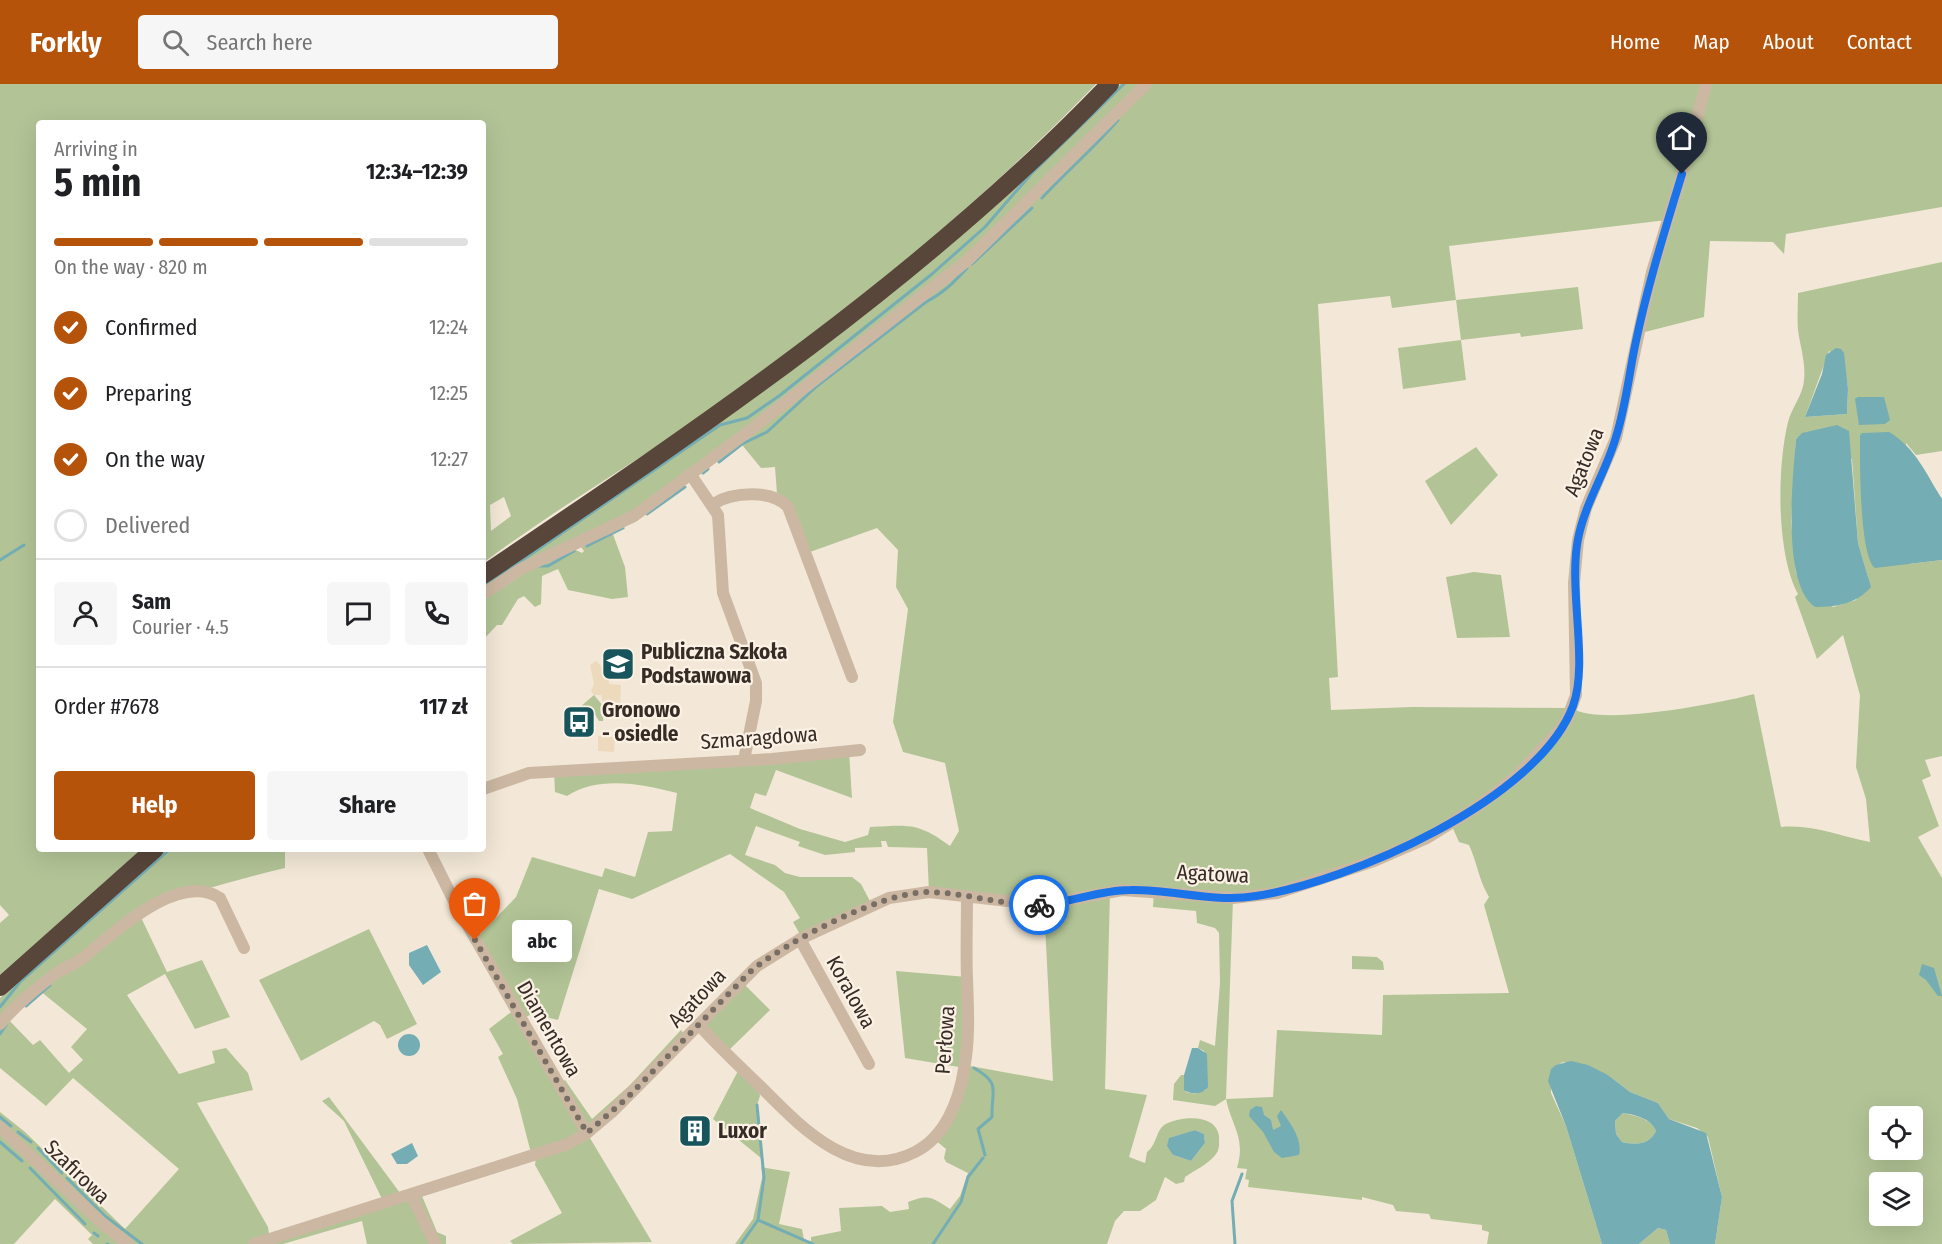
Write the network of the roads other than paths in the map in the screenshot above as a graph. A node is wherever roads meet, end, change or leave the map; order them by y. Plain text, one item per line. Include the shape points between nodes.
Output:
1 (1110, 84) edge
2 (1146, 84) edge
3 (1706, 84) edge
4 (692, 475) junction
5 (713, 504) junction
6 (486, 573) edge
7 (486, 592) edge
8 (852, 678) dead end
9 (860, 750) dead end
10 (744, 760) junction
11 (486, 788) edge
12 (152, 852) edge
13 (430, 852) edge
14 (967, 896) junction
15 (800, 939) junction
16 (244, 948) dead end
17 (0, 987) edge
18 (0, 1024) edge
19 (699, 1025) junction
20 (869, 1064) dead end
21 (0, 1127) edge
22 (587, 1133) junction
23 (411, 1194) junction
24 (128, 1244) edge
25 (254, 1244) edge
26 (435, 1244) edge

1 - 6 highway via 993,197 846,320 719,414
2 - 4 street via 950,276
3 - 14 street, Agatowa via 1652,272 1616,438 1586,508 1578,540 1574,583 1576,695 1567,718 1535,759 1498,792 1427,838 1277,893 1233,898 1122,890 1041,905
4 - 5 street
4 - 7 street via 634,516 521,569
5 - 8 street via 734,495 766,496 788,507
5 - 10 street via 718,515 723,593 756,683
9 - 10 street, Szmaragdowa
10 - 11 street, Szmaragdowa via 529,773
12 - 17 highway
13 - 22 street, Diamentowa
14 - 15 street, Agatowa via 929,892 897,895
14 - 19 street, Perłowa via 964,1072 947,1120 932,1142 913,1153 892,1160 865,1161 815,1137
15 - 19 street, Agatowa via 750,972
15 - 20 street, Koralowa
16 - 18 street via 220,898 209,894 181,895 134,915 81,959 52,976
19 - 22 street, Agatowa
21 - 24 street, Szafirowa
22 - 23 street, Agatowa via 555,1150
23 - 25 street, Agatowa
23 - 26 street

